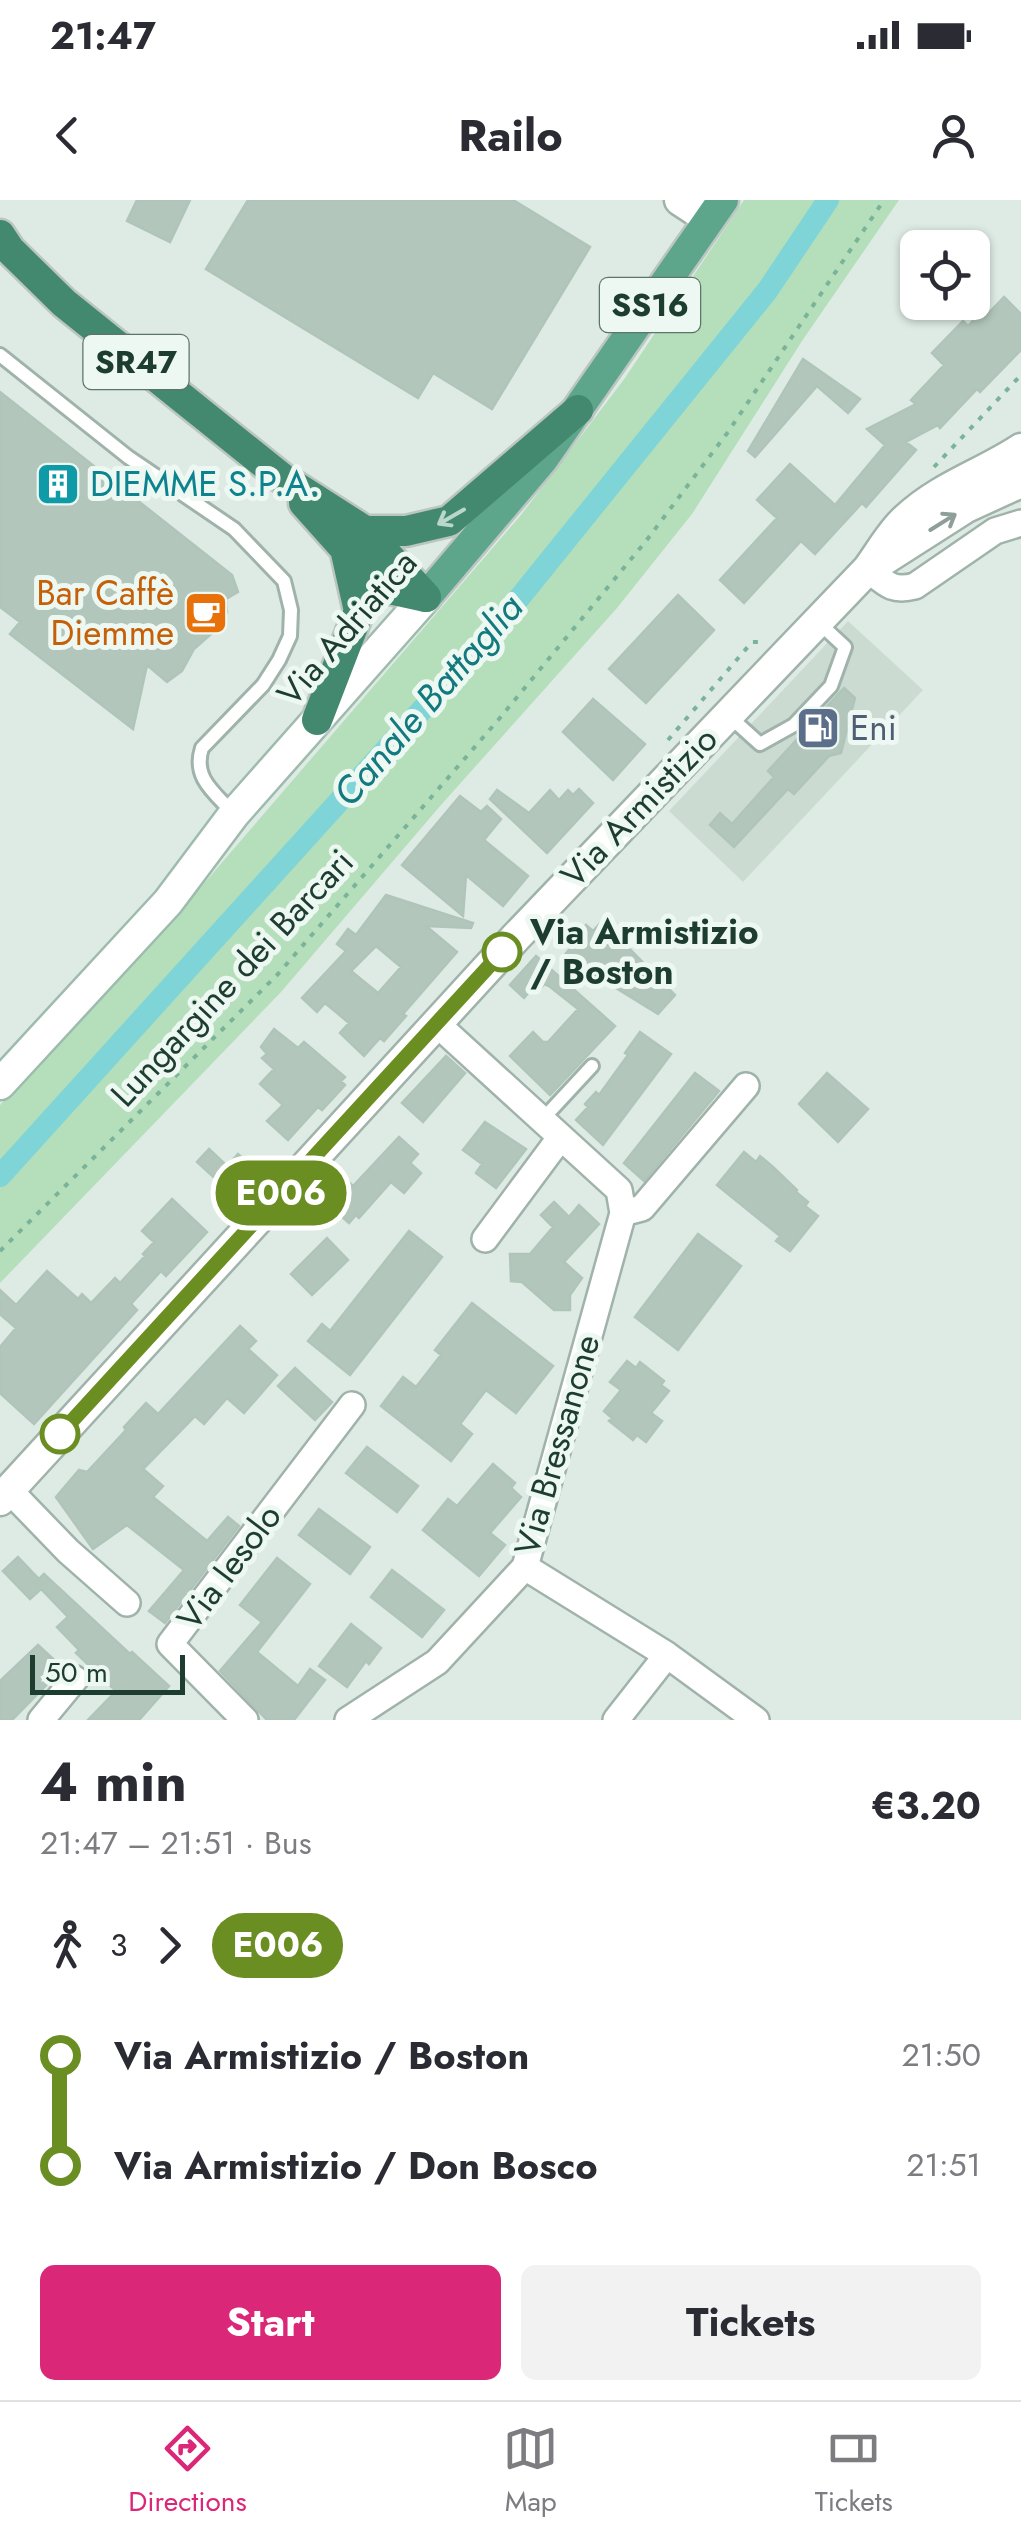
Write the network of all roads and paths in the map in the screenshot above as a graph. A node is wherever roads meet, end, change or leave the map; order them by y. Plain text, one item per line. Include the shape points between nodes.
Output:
1 (680, 200) edge
2 (884, 200) edge
3 (716, 210) edge
4 (0, 235) edge
5 (0, 355) edge
6 (578, 410) junction
7 (1021, 449) edge
8 (1021, 482) edge
9 (1021, 523) edge
10 (356, 542) junction
11 (868, 570) junction
12 (426, 597) junction
13 (817, 621) junction
14 (727, 714) junction
15 (317, 720) junction
16 (234, 814) junction
17 (437, 1024) junction
18 (592, 1066) dead end
19 (0, 1084) edge
20 (746, 1086) dead end
21 (550, 1130) junction
22 (623, 1212) junction
23 (485, 1239) dead end
24 (0, 1251) edge
25 (352, 1404) dead end
26 (4, 1495) edge
27 (525, 1567) junction
28 (126, 1603) dead end
29 (667, 1655) junction
30 (74, 1680) dead end
31 (41, 1720) edge
32 (245, 1720) edge
33 (348, 1720) edge
34 (616, 1720) edge
35 (756, 1720) edge

1 - 3 street
2 - 24 path, Lungargine dei Barcari via 728,432 500,718 278,974
3 - 6 main road, Via Adriatica / SS16
4 - 10 highway, SR47 via 64,304
5 - 16 lane via 128,458 234,528 284,580 290,636 279,660 197,761 199,776
6 -> 10 highway via 449,521
6 - 12 main road, Via Adriatica / SS16
7 - 11 street, Via Armistizio via 936,494 904,520
11 -> 8 street, Via Armistizio via 966,507
9 - 11 street via 995,531 915,586 900,590
10 - 12 highway, SR47
10 - 15 highway via 359,611
11 - 13 street, Via Armistizio
12 - 15 street, Via Adriatica
13 - 14 street, Via Armistizio
13 - 14 lane via 844,646 831,686 794,725 760,744
14 - 17 street, Via Armistizio
15 - 16 street, Via Adriatica
16 - 19 street, Via Adriatica via 168,902
17 - 21 street
17 - 26 street, Via Armistizio
18 - 21 lane
20 - 22 street via 642,1208
21 - 22 street via 618,1190
21 - 23 street
22 - 27 street, Via Bressanone
25 - 32 street, Via Iesolo via 170,1644
26 - 28 street, Via Armistizio
27 - 29 street
27 - 33 street, Via Bressanone via 438,1662
29 - 34 street
29 - 35 street
30 - 31 street

